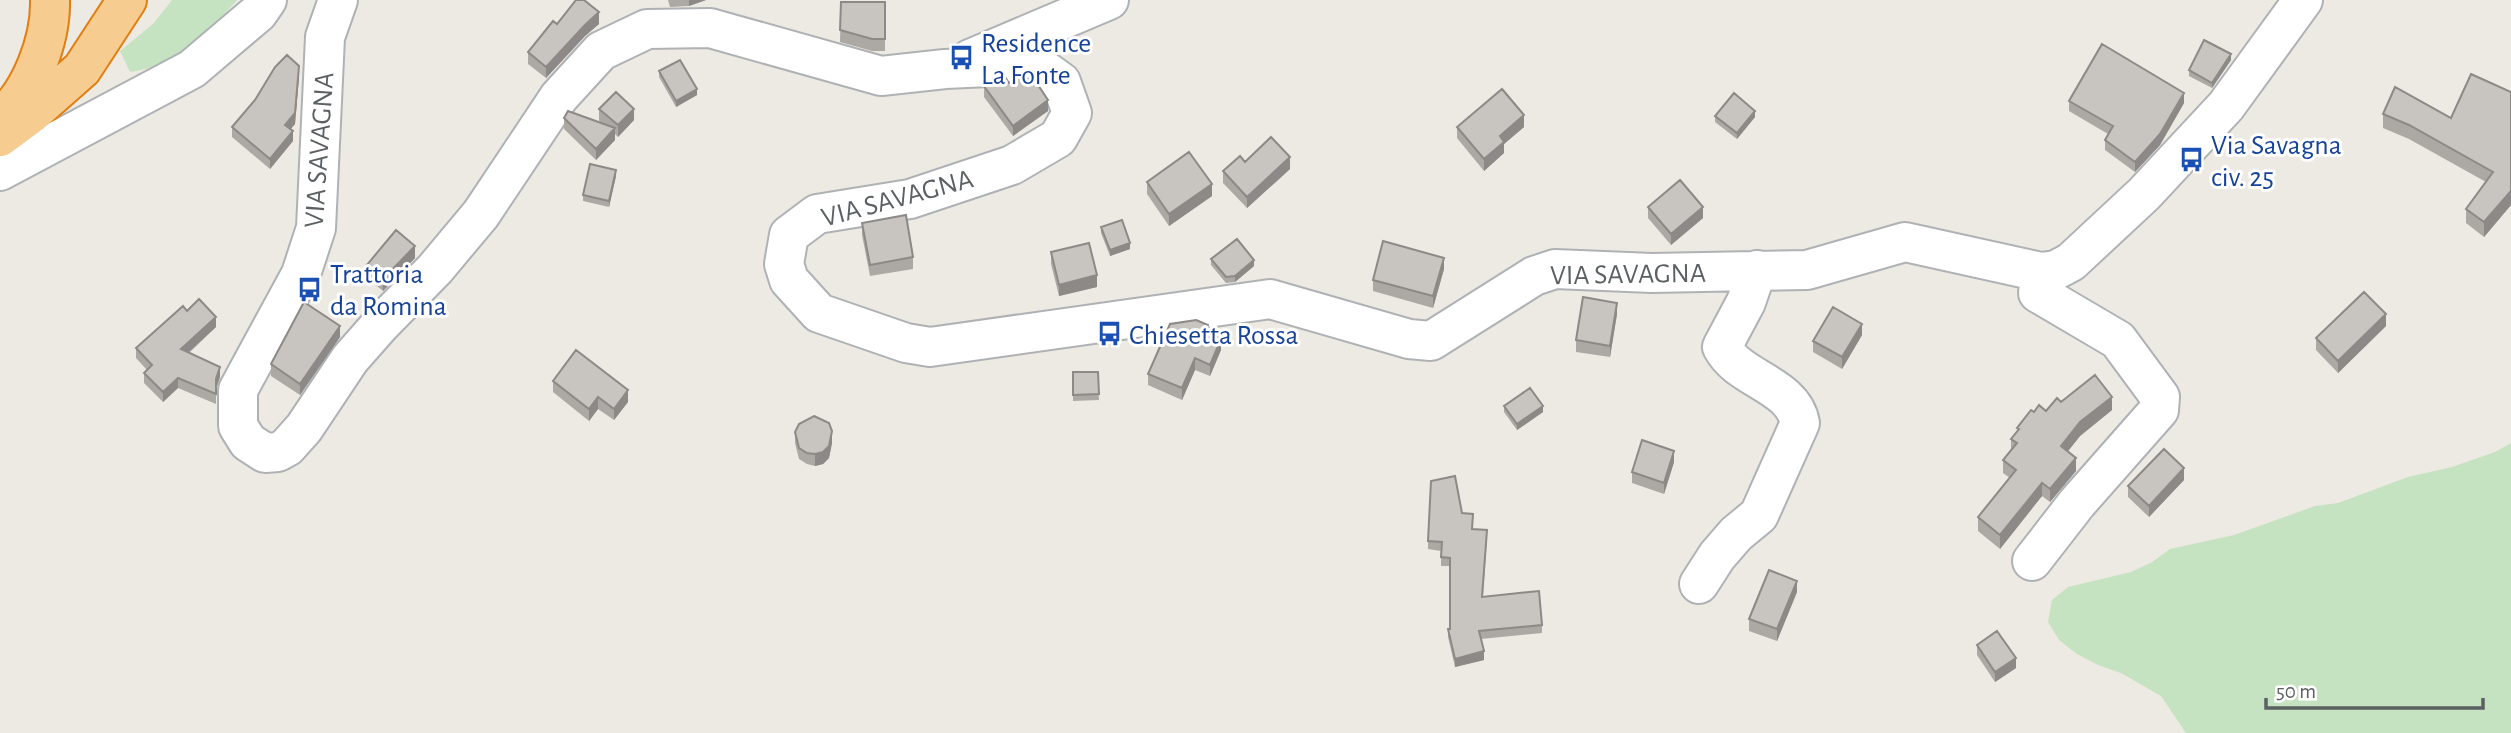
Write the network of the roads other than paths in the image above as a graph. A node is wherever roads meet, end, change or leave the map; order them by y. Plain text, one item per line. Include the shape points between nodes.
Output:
1 (50, 0) edge
2 (127, 0) edge
3 (267, 0) edge
4 (338, 0) edge
5 (1110, 0) edge
6 (2303, 0) edge
7 (945, 69) junction
8 (0, 118) edge
9 (0, 137) edge
10 (0, 171) edge
11 (1757, 270) junction
12 (2041, 272) junction
13 (2032, 561) dead end
14 (1699, 584) dead end

1 - 8 highway via 40,57 15,107
2 - 9 highway via 82,69
3 - 10 street via 192,69
4 - 7 street, VIA SAVAGNA via 325,37 316,228 301,274 238,390 238,426 247,442 265,453 287,447 304,428 350,359 481,214 559,97 601,51 647,29 710,28 881,76
5 - 7 street
6 - 12 street via 2226,106 2144,194 2071,262
7 - 11 street, VIA SAVAGNA via 1043,69 1061,82 1072,113 1058,138 1012,165 910,199 817,214 789,235 784,264 789,280 819,313 906,343 930,348 1270,299 1409,339 1431,341 1534,275 1555,269 1652,273
11 - 12 street, VIA SAVAGNA via 1807,270 1905,242
11 - 14 street via 1722,347 1733,361 1788,399 1798,411 1800,423 1759,515 1730,541
12 - 13 street via 2038,293 2118,340 2160,397 2158,410

